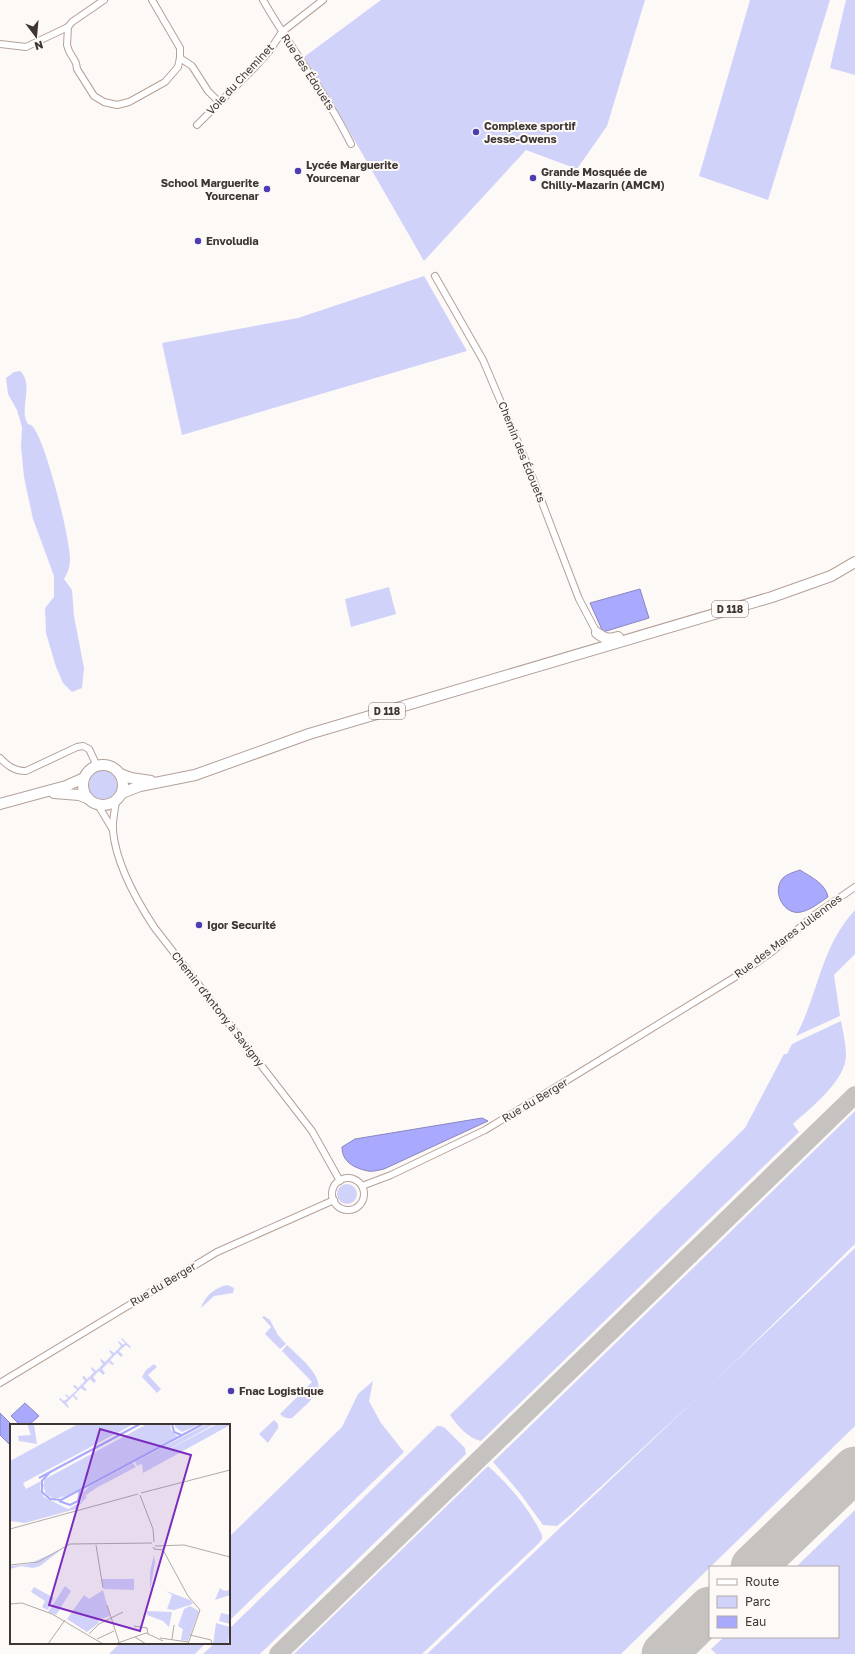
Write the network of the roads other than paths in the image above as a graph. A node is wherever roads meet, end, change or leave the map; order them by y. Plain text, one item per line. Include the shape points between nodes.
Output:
1 (104, 0) edge
2 (152, 0) edge
3 (263, 0) edge
4 (323, 0) edge
5 (96, 2) edge
6 (68, 27) junction
7 (282, 32) junction
8 (0, 44) edge
9 (180, 58) junction
10 (219, 102) junction
11 (197, 125) dead end
12 (351, 144) dead end
13 (434, 276) dead end
14 (855, 562) edge
15 (597, 633) junction
16 (649, 633) junction
17 (559, 660) junction
18 (0, 758) edge
19 (97, 766) junction
20 (120, 774) junction
21 (84, 778) junction
22 (173, 780) junction
23 (28, 796) junction
24 (119, 797) junction
25 (87, 798) junction
26 (0, 804) edge
27 (98, 805) junction
28 (113, 830) junction
29 (855, 887) edge
30 (701, 998) joint
31 (340, 1181) junction
32 (362, 1186) junction
33 (334, 1200) junction
34 (0, 1383) edge

1 - 5 street
2 - 9 street via 180,48
3 - 7 street, Rue des Édouets
4 - 7 street, Voie du Cheminet
5 - 6 street
6 - 8 street via 26,47
6 - 9 street via 68,48 77,69 94,96 107,103 121,105 165,82 176,71
7 - 10 street, Voie du Cheminet via 270,50
7 - 12 street, Rue des Édouets via 344,128
9 - 10 street via 192,66 208,91
10 - 11 street, Voie du Cheminet
13 - 15 street, Chemin des Édouets via 483,360 527,464 579,599
14 - 16 main road, D 118 via 831,576 804,587
15 - 16 main road via 610,640 638,632
15 - 17 main road via 598,643 565,653
16 - 17 main road, D 118
17 - 22 main road, D 118 via 309,734 217,768
18 - 19 street via 12,768 26,771 83,746 88,749
19 - 20 main road via 109,766
19 - 21 main road
20 - 22 main road, D 118 via 142,780
20 - 24 main road via 124,785
21 - 23 main road via 66,786
21 - 25 main road via 83,788
22 - 24 main road, D 118 via 140,786
23 - 25 main road via 67,793
23 - 26 main road
24 - 27 main road via 108,805
24 - 28 street
25 - 27 main road
27 - 28 street
28 - 31 street, Chemin d'Antony à Savigny via 127,879 148,918 312,1131
29 - 30 street, Rue des Mares Juliennes via 813,916 773,951
30 - 32 street, Rue du Berger via 484,1130 391,1175
31 - 32 street via 346,1178 354,1179
31 - 33 street via 334,1188
32 - 33 street via 363,1200 354,1208 346,1210
33 - 34 street, Rue du Berger via 217,1252

